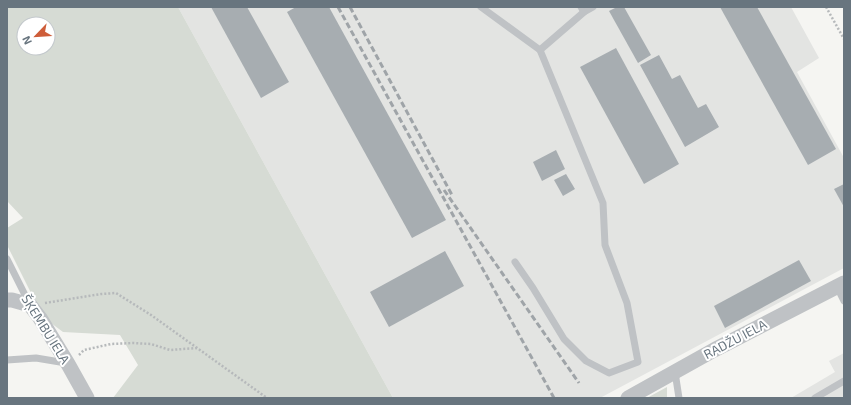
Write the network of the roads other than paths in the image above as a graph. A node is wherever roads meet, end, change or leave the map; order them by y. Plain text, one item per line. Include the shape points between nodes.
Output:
1 (481, 7) edge
2 (593, 7) edge
3 (582, 10) edge
4 (540, 50) junction
5 (7, 260) edge
6 (515, 262) dead end
7 (840, 285) edge
8 (7, 300) edge
9 (844, 301) edge
10 (30, 305) junction
11 (7, 360) edge
12 (68, 364) junction
13 (675, 372) junction
14 (844, 381) edge
15 (87, 398) edge
16 (628, 398) edge
17 (678, 398) edge
18 (815, 398) edge

1 - 4 lane
2 - 3 lane
3 - 4 lane
4 - 6 lane via 603,203 605,245 627,303 638,362 609,373 586,361 564,339
5 - 10 lane, ŠĶEMBU IELA
7 - 9 lane
7 - 13 street, RADŽU IELA
8 - 10 street
10 - 12 street, ŠĶEMBU IELA
11 - 12 lane via 36,358
12 - 15 street, ŠĶEMBU IELA
13 - 16 street, RADŽU IELA
13 - 17 lane
14 - 18 lane

